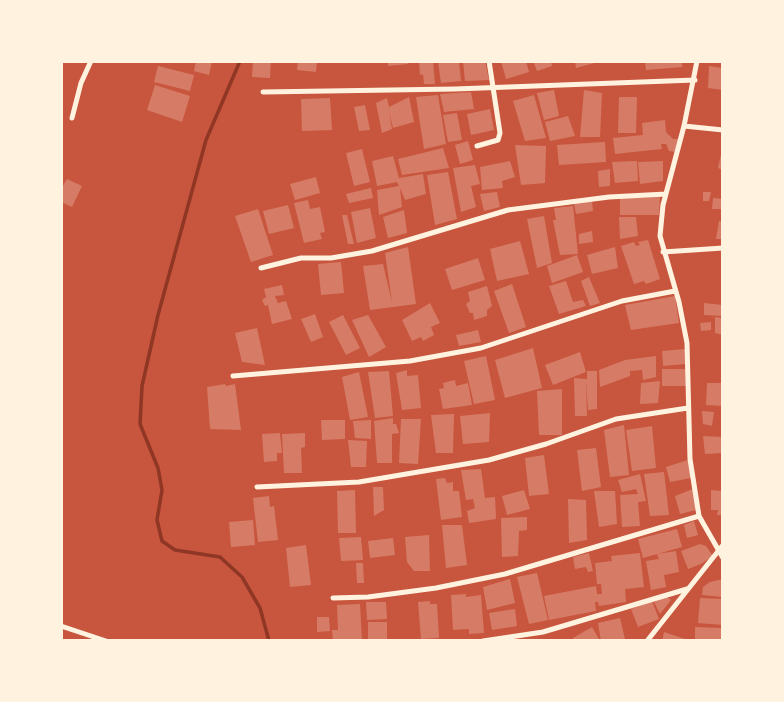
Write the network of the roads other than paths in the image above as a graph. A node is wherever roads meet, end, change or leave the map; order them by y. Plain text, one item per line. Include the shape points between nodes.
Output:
1 (91, 61) edge
2 (489, 61) edge
3 (697, 61) edge
4 (695, 80) junction
5 (494, 87) junction
6 (263, 92) dead end
7 (72, 118) dead end
8 (684, 127) junction
9 (723, 130) edge
10 (477, 146) dead end
11 (666, 194) junction
12 (723, 248) edge
13 (663, 252) junction
14 (261, 268) dead end
15 (675, 291) junction
16 (233, 376) dead end
17 (688, 408) junction
18 (257, 487) dead end
19 (699, 516) junction
20 (723, 545) edge
21 (718, 551) junction
22 (723, 558) edge
23 (687, 589) junction
24 (333, 598) dead end
25 (61, 626) edge
26 (106, 641) edge
27 (483, 641) edge
28 (647, 641) edge

1 - 7 street
2 - 5 street
3 - 4 street
4 - 5 street
4 - 8 street
5 - 6 street
5 - 10 street via 498,140
8 - 9 street
8 - 11 street
11 - 13 street via 660,236
11 - 14 street via 520,208 372,251 300,258
12 - 13 street
13 - 15 street
15 - 16 street via 622,301 481,348 410,361
15 - 17 street via 687,343
17 - 18 street via 616,419 501,457 428,471 359,482
17 - 19 street
19 - 21 street
19 - 24 street via 505,574 436,588
20 - 21 street
21 - 22 street
21 - 23 street
23 - 27 street via 543,632
23 - 28 street
25 - 26 street

